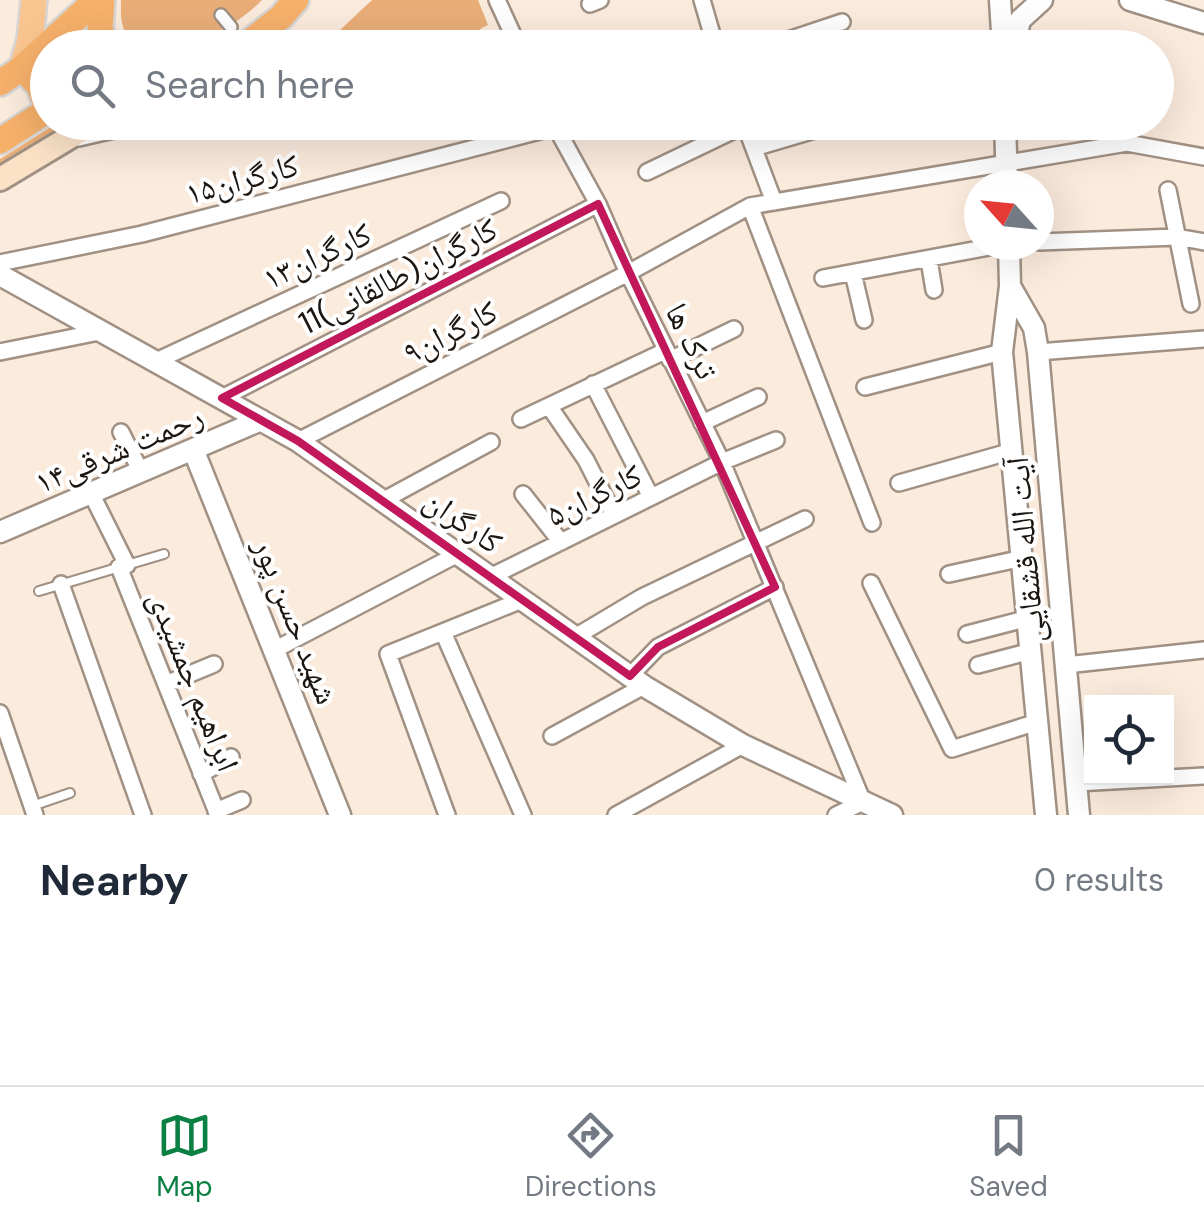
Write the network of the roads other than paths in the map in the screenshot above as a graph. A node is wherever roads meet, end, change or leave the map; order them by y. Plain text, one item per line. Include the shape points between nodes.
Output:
1 (34, 0) edge
2 (99, 0) edge
3 (296, 0) edge
4 (498, 0) edge
5 (702, 0) edge
6 (1000, 0) edge
7 (1042, 0) edge
8 (1130, 0) edge
9 (221, 15) dead end
10 (842, 22) dead end
11 (1204, 24) edge
12 (31, 30) edge
13 (61, 30) edge
14 (100, 30) edge
15 (231, 30) edge
16 (252, 30) edge
17 (511, 30) edge
18 (711, 30) edge
19 (818, 30) edge
20 (1001, 30) edge
21 (1018, 30) edge
22 (30, 40) edge
23 (11, 69) edge
24 (0, 83) edge
25 (30, 122) edge
26 (64, 140) edge
27 (70, 140) edge
28 (494, 140) edge
29 (563, 140) edge
30 (712, 140) edge
31 (751, 140) edge
32 (781, 140) edge
33 (1005, 140) edge
34 (0, 141) edge
35 (61, 142) junction
36 (754, 148) junction
37 (1204, 158) edge
38 (1006, 163) junction
39 (1006, 170) edge
40 (647, 172) dead end
41 (0, 179) edge
42 (1168, 190) dead end
43 (501, 201) dead end
44 (774, 202) junction
45 (598, 204) junction
46 (750, 206) junction
47 (1177, 237) junction
48 (1054, 241) edge
49 (1204, 242) edge
50 (964, 253) edge
51 (930, 260) junction
52 (1009, 260) edge
53 (0, 264) edge
54 (628, 273) junction
55 (853, 273) junction
56 (0, 275) edge
57 (823, 278) dead end
58 (1010, 286) junction
59 (934, 290) dead end
60 (1192, 304) dead end
61 (864, 320) dead end
62 (734, 329) dead end
63 (105, 331) junction
64 (1204, 339) edge
65 (0, 352) edge
66 (1002, 352) junction
67 (1038, 352) junction
68 (667, 355) junction
69 (156, 361) junction
70 (593, 384) junction
71 (865, 387) dead end
72 (758, 397) dead end
73 (222, 398) junction
74 (549, 406) junction
75 (522, 419) dead end
76 (262, 420) junction
77 (702, 423) junction
78 (121, 432) dead end
79 (776, 440) dead end
80 (298, 441) junction
81 (491, 442) dead end
82 (194, 450) junction
83 (1012, 451) junction
84 (722, 462) junction
85 (141, 472) junction
86 (899, 484) dead end
87 (91, 493) junction
88 (523, 494) dead end
89 (650, 497) junction
90 (382, 501) junction
91 (614, 515) junction
92 (805, 520) dead end
93 (872, 523) dead end
94 (0, 532) edge
95 (561, 542) junction
96 (758, 542) junction
97 (164, 554) dead end
98 (458, 554) junction
99 (1023, 558) junction
100 (123, 566) junction
101 (949, 574) dead end
102 (490, 577) junction
103 (870, 583) dead end
104 (61, 584) junction
105 (775, 587) junction
106 (39, 591) dead end
107 (522, 600) junction
108 (1029, 618) junction
109 (443, 632) junction
110 (967, 634) dead end
111 (575, 637) junction
112 (276, 649) junction
113 (1031, 650) junction
114 (1204, 650) edge
115 (214, 664) dead end
116 (978, 664) dead end
117 (1066, 666) junction
118 (637, 682) junction
119 (166, 684) junction
120 (0, 712) edge
121 (1037, 722) junction
122 (552, 736) dead end
123 (743, 745) junction
124 (231, 757) dead end
125 (201, 774) junction
126 (1204, 776) edge
127 (1076, 783) junction
128 (70, 793) dead end
129 (242, 800) dead end
130 (33, 810) edge
131 (877, 810) edge
132 (217, 813) edge
133 (143, 815) edge
134 (340, 815) edge
135 (447, 815) edge
136 (523, 815) edge
137 (616, 815) edge
138 (836, 815) edge
139 (1046, 815) edge
140 (1079, 815) edge

1 - 12 main road
2 - 13 highway
2 - 14 highway
3 - 16 highway via 281,17
4 - 17 street
5 - 18 street
6 - 20 street
7 - 21 street
8 - 11 street
9 - 15 street
10 - 19 street
22 - 23 main road
23 - 24 highway
25 - 34 highway
26 - 35 main road
27 - 35 street
28 - 53 street, ۱۵کارگران via 142,234
29 - 45 street, ترک ها
30 - 40 street
31 - 36 street
32 - 36 street
33 - 38 street
35 - 41 main road
36 - 44 street
37 - 38 street, کارگران۹ via 1127,143
38 - 39 street
38 - 44 street, کارگران۹
42 - 47 street
43 - 69 street, کارگران۱۳
44 - 46 street, کارگران۹
45 - 54 street, ترک ها
45 - 73 street, 11کارگران(طالقانی)
46 - 54 street, کارگران۹
46 - 93 street
47 - 48 street
47 - 49 street
47 - 60 street
50 - 51 street
51 - 55 street
51 - 59 street
52 - 58 street, آیت الله قشقایی
54 - 68 street, ترک ها
54 - 80 street, کارگران۹
55 - 57 street
55 - 61 street
56 - 63 street, کارگران
58 - 66 street, آیت الله قشقایی
58 - 67 street, آیت الله قشقایی via 1034,328
62 - 68 street
63 - 65 street
63 - 69 street, کارگران
64 - 67 street
66 - 71 street
66 - 83 street, آیت الله قشقایی
67 - 117 street, آیت الله قشقایی
68 - 70 street
68 - 77 street, ترک ها
69 - 73 street, کارگران
70 - 74 street
70 - 89 street
72 - 77 street
73 - 76 street, کارگران
74 - 75 street
74 - 91 street
76 - 80 street, کارگران
76 - 82 street, ۱۴رحمت شرقی
77 - 84 street, ترک ها
78 - 85 street
79 - 84 street, کارگران۵
80 - 90 street, کارگران
81 - 90 street
82 - 85 street, ۱۴رحمت شرقی
82 - 112 street, شهید حسن پور
83 - 86 street
83 - 99 street, آیت الله قشقایی
84 - 89 street, کارگران۵
84 - 96 street, ترک ها
85 - 87 street, ۱۴رحمت شرقی
87 - 94 street, ۱۴رحمت شرقی
87 - 100 street, ابراهیم جمشیدی
88 - 95 street
89 - 91 street, کارگران۵
90 - 98 street, کارگران
91 - 95 street, کارگران۵
92 - 96 street
95 - 102 street, کارگران۵
96 - 105 street, ترک ها
96 - 111 street
97 - 100 lane
98 - 102 street, کارگران
98 - 112 street
99 - 101 street
99 - 108 street, آیت الله قشقایی
100 - 104 lane
100 - 119 street, ابراهیم جمشیدی
102 - 107 street, کارگران
103 - 121 street via 952,749
104 - 106 lane
104 - 133 street
105 - 118 street via 658,647
105 - 131 street, ترک ها
107 - 109 street
107 - 111 street, کارگران
108 - 110 street
108 - 113 street, آیت الله قشقایی
109 - 135 street via 388,654
109 - 136 street
111 - 118 street, کارگران
112 - 134 street, شهید حسن پور
113 - 116 street
113 - 121 street, آیت الله قشقایی
114 - 117 street
115 - 119 street
117 - 127 street, آیت الله قشقایی
118 - 122 street
118 - 123 street, کارگران
119 - 125 street, ابراهیم جمشیدی
120 - 130 street
121 - 139 street, آیت الله قشقایی
123 - 131 street, کارگران
123 - 137 street
124 - 125 street
125 - 132 street, ابراهیم جمشیدی
126 - 127 street
127 - 140 street, آیت الله قشقایی
128 - 130 lane
129 - 132 street
131 - 138 street

